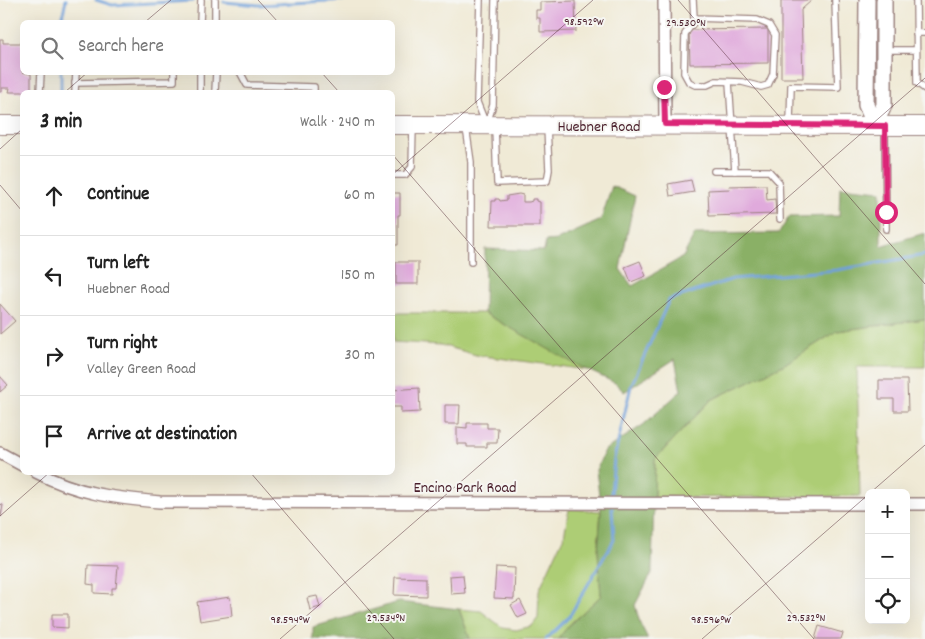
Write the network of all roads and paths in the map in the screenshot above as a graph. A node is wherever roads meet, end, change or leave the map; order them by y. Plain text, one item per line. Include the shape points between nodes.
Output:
1 (201, 0) edge
2 (215, 0) edge
3 (480, 0) edge
4 (495, 0) edge
5 (664, 0) edge
6 (693, 0) edge
7 (835, 0) edge
8 (866, 0) edge
9 (884, 0) edge
10 (916, 2) edge
11 (925, 5) edge
12 (694, 18) junction
13 (200, 20) edge
14 (215, 20) edge
15 (916, 33) junction
16 (925, 33) edge
17 (884, 50) junction
18 (916, 50) junction
19 (41, 75) edge
20 (76, 75) edge
21 (174, 75) edge
22 (200, 75) edge
23 (216, 75) edge
24 (242, 75) edge
25 (729, 82) junction
26 (75, 83) junction
27 (925, 89) edge
28 (40, 90) edge
29 (75, 90) edge
30 (200, 90) edge
31 (215, 90) edge
32 (314, 90) edge
33 (665, 124) junction
34 (0, 125) edge
35 (20, 125) edge
36 (395, 125) edge
37 (413, 125) junction
38 (466, 125) junction
39 (491, 125) junction
40 (547, 125) junction
41 (732, 125) junction
42 (790, 125) junction
43 (880, 126) junction
44 (925, 126) edge
45 (714, 171) dead end
46 (735, 171) junction
47 (395, 175) edge
48 (780, 219) dead end
49 (886, 228) dead end
50 (471, 262) dead end
51 (0, 453) edge
52 (20, 464) edge
53 (43, 475) edge
54 (865, 504) edge
55 (910, 504) edge
56 (925, 504) edge

1 - 13 lane
2 - 14 lane
3 - 39 lane via 477,102
4 - 39 lane
5 - 33 street
6 - 12 lane
7 - 42 lane via 838,87 792,86
8 - 43 street via 866,104
9 - 17 street
10 - 11 lane
10 - 15 lane
12 - 25 lane via 685,34 684,74 695,86 716,81
12 - 25 lane via 757,20 769,26 775,34 773,74 768,85 761,87
15 - 16 lane
15 - 18 lane
17 - 18 lane
17 - 43 street via 884,105
18 - 27 lane via 917,83
19 - 28 lane
20 - 26 lane
21 - 26 lane via 174,81
22 - 30 lane
23 - 31 lane
24 - 32 lane via 248,85 314,87
25 - 41 lane
26 - 29 lane
33 - 40 main road, Huebner Road
33 - 41 main road, Huebner Road
34 - 35 main road
36 - 37 main road, Huebner Road
37 - 38 main road, Huebner Road
37 - 47 lane via 412,167 405,175
38 - 39 main road, Huebner Road
38 - 50 lane via 471,162
39 - 40 main road, Huebner Road
39 - 40 lane via 497,183 547,180
41 - 42 main road, Huebner Road
41 - 46 lane
42 - 43 main road, Huebner Road
43 - 44 main road, Huebner Road
43 - 49 lane
45 - 46 lane
46 - 48 lane via 769,171 779,182
51 - 52 street
53 - 54 street, Encino Park Road via 81,491 116,499 160,502
55 - 56 street

